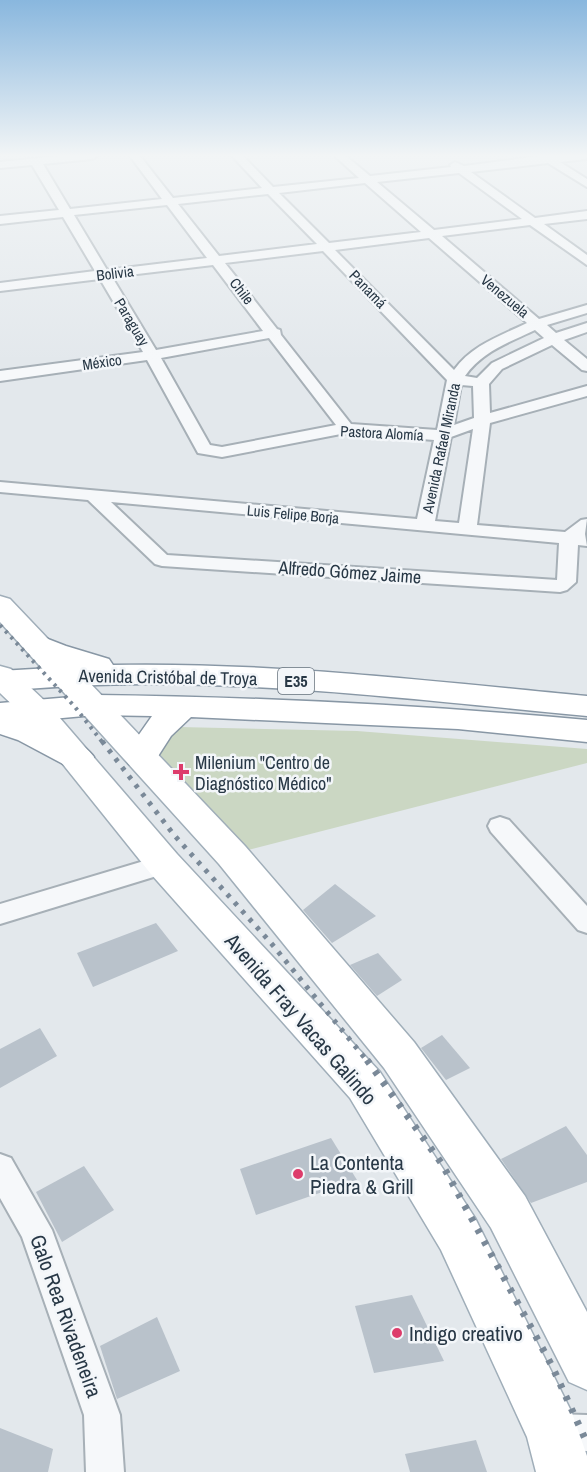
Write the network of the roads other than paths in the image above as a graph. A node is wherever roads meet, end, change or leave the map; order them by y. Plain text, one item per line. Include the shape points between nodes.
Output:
1 (74, 225) edge
2 (189, 225) edge
3 (304, 225) edge
4 (420, 225) edge
5 (509, 225) edge
6 (536, 225) edge
7 (431, 234) junction
8 (326, 247) junction
9 (217, 260) junction
10 (587, 261) edge
11 (103, 274) junction
12 (0, 287) edge
13 (587, 309) edge
14 (537, 324) junction
15 (587, 327) edge
16 (275, 333) junction
17 (553, 339) junction
18 (152, 355) junction
19 (587, 367) edge
20 (0, 376) edge
21 (455, 379) junction
22 (481, 384) junction
23 (587, 391) edge
24 (482, 420) junction
25 (346, 428) junction
26 (445, 434) junction
27 (209, 451) joint
28 (0, 487) edge
29 (93, 495) junction
30 (587, 524) edge
31 (424, 526) junction
32 (467, 529) junction
33 (578, 539) edge
34 (0, 605) edge
35 (35, 643) junction
36 (129, 673) junction
37 (65, 675) junction
38 (7, 697) edge
39 (95, 705) junction
40 (184, 706) junction
41 (587, 706) edge
42 (587, 731) edge
43 (141, 756) junction
44 (500, 826) dead end
45 (164, 864) junction
46 (0, 914) edge
47 (587, 923) edge
48 (0, 1167) edge
49 (587, 1364) edge
50 (570, 1432) edge
51 (105, 1472) edge
52 (564, 1472) edge

1 - 11 street, Paraguay
2 - 9 street, Chile
3 - 8 street, Panamá
4 - 7 street, Venezuela
5 - 7 street, Bolivia
6 - 10 street
7 - 8 street, Bolivia
7 - 14 street, Venezuela
8 - 9 street, Bolivia
8 - 21 street, Panamá
9 - 11 street, Bolivia
9 - 16 street, Chile
11 - 12 street, Bolivia
11 - 18 street, Paraguay
13 - 14 street, Avenida Rafael Miranda
14 - 17 street, Venezuela
14 - 21 street, Avenida Rafael Miranda via 470,358
15 - 17 street, Avenida Rafael Miranda
16 - 18 street, México
16 - 25 street, Chile
17 - 19 street, Venezuela
17 - 22 street, Avenida Rafael Miranda via 497,366
18 - 20 street, México
18 - 27 street, Paraguay
21 - 22 street
21 - 26 street, Avenida Rafael Miranda
22 - 24 street, Avenida Rafael Miranda
23 - 24 street, Pastora Alomía
24 - 26 street, Pastora Alomía
24 - 32 street, Avenida Rafael Miranda
25 - 26 street, Pastora Alomía
25 - 27 street, Pastora Alomía via 222,452
26 - 31 street, Avenida Rafael Miranda
28 - 29 street, Luis Felipe Borja
29 - 31 street, Luis Felipe Borja
29 - 33 street, Alfredo Gómez Jaime via 157,557 172,561 560,586 566,582
30 - 33 street
31 - 32 street, Luis Felipe Borja
32 - 33 street, Luis Felipe Borja
34 - 35 main road
35 - 36 main road via 63,656
35 - 37 main road
36 - 37 main road, Avenida Cristóbal de Troya / E35
36 - 41 main road, Avenida Cristóbal de Troya / E35 via 343,683
37 - 38 main road, Avenida Cristóbal de Troya / E35
37 - 39 main road
38 - 39 main road, Avenida Cristóbal de Troya / E35
38 - 45 main road, Avenida Fray Vacas Galindo via 76,757
39 - 40 main road, Avenida Cristóbal de Troya / E35
39 - 43 main road
40 - 42 main road, Avenida Cristóbal de Troya / E35 via 458,719
40 - 43 main road via 155,731
43 - 49 main road via 232,855 399,1055 508,1212
44 - 47 street
45 - 46 street
45 - 50 main road, Avenida Fray Vacas Galindo via 364,1085 458,1234
48 - 51 street, Galo Rea Rivadeneira via 36,1230 102,1415
50 - 52 main road, Avenida Fray Vacas Galindo

